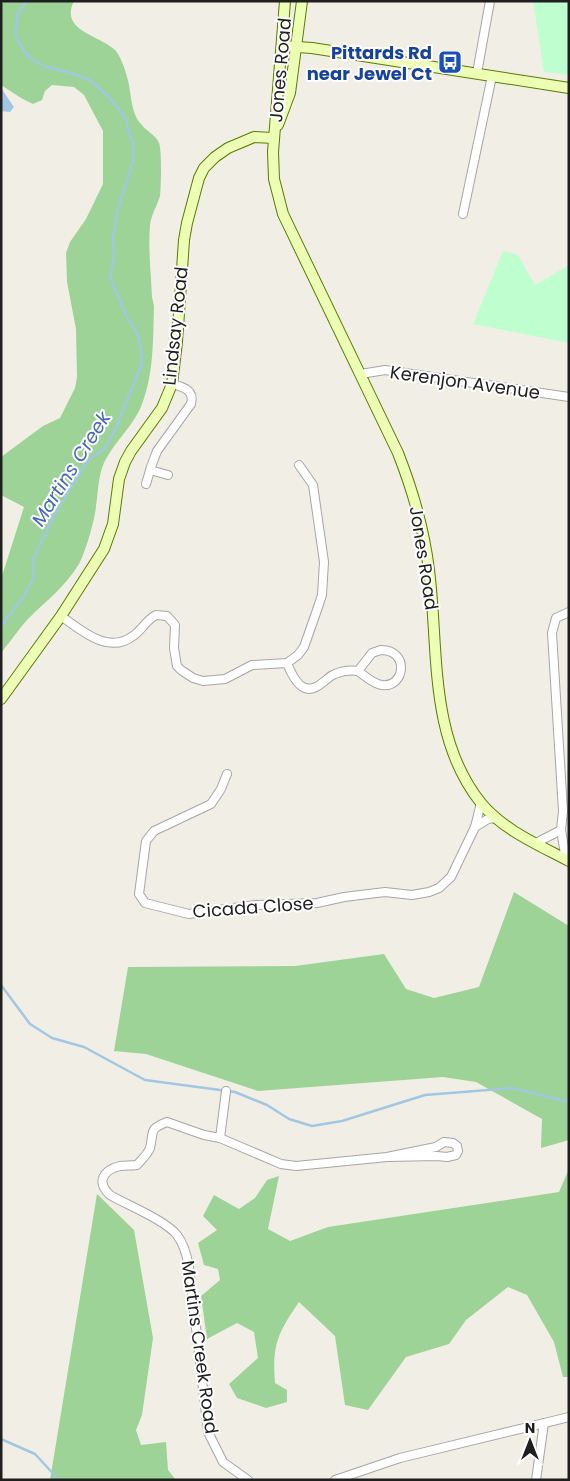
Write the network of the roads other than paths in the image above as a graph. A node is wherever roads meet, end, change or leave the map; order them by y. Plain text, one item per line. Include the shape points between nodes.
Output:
1 (286, 1) edge
2 (302, 1) edge
3 (490, 1) edge
4 (283, 46) junction
5 (296, 46) junction
6 (477, 74) junction
7 (492, 76) junction
8 (569, 88) edge
9 (274, 138) junction
10 (464, 214) dead end
11 (361, 374) junction
12 (172, 384) junction
13 (569, 397) edge
14 (299, 465) dead end
15 (150, 470) junction
16 (168, 475) dead end
17 (146, 484) dead end
18 (569, 612) edge
19 (61, 616) junction
20 (287, 663) junction
21 (358, 671) junction
22 (1, 699) edge
23 (227, 774) dead end
24 (481, 804) junction
25 (496, 818) junction
26 (475, 827) junction
27 (560, 830) junction
28 (536, 843) junction
29 (567, 860) edge
30 (226, 1091) dead end
31 (220, 1138) junction
32 (387, 1157) junction
33 (569, 1417) edge
34 (544, 1423) junction
35 (248, 1480) edge
36 (335, 1480) edge
37 (536, 1480) edge

1 - 4 main road, Jones Road
2 - 5 main road, Jones Road
3 - 6 street
4 - 5 main road
4 - 9 main road, Jones Road
5 - 6 main road
5 - 9 main road, Jones Road via 290,93
6 - 7 main road
7 - 8 main road
7 - 10 street
9 - 11 main road, Jones Road via 273,172 281,209
9 - 12 main road, Lindsay Road via 254,136 234,145 214,157 199,178 184,240
11 - 13 street, Kerenjon Avenue via 385,370
11 - 24 main road, Jones Road via 398,452 422,525 445,730 455,761
12 - 15 street via 191,392 193,400 157,451
12 - 19 main road, Lindsay Road via 162,408 125,462 113,524 104,549
14 - 20 street via 313,485 324,578 318,610 304,647
15 - 16 street
15 - 17 street
18 - 27 street via 556,618 552,633 562,811
19 - 20 street via 93,638 112,643 129,640 156,615 167,616 175,625 177,666 203,681 225,679 252,665
19 - 22 main road, Lindsay Road
20 - 21 street via 295,681 311,689 332,675
21 - 21 street via 372,653 381,650 391,651 400,660 398,677 386,685 374,682
23 - 26 street, Cicada Close via 211,804 154,831 146,841 139,894 145,903 189,914 256,905 318,903 385,892 412,895 429,892 452,877
24 - 25 main road, Jones Road
24 - 26 street, Cicada Close
25 - 26 street
25 - 28 main road, Jones Road
27 - 28 street
27 - 29 street
28 - 29 main road, Jones Road
30 - 31 street
31 - 32 street, Martins Creek Road via 281,1164 296,1166
31 - 35 street, Martins Creek Road via 166,1122 151,1132 148,1151 137,1165 122,1165 107,1171 102,1185 110,1195 168,1227 186,1252 208,1432 223,1462
32 - 32 street, Martins Creek Road via 436,1147 444,1142 453,1143 458,1151 456,1155 447,1157
33 - 34 street
34 - 36 street via 400,1458
34 - 37 street

